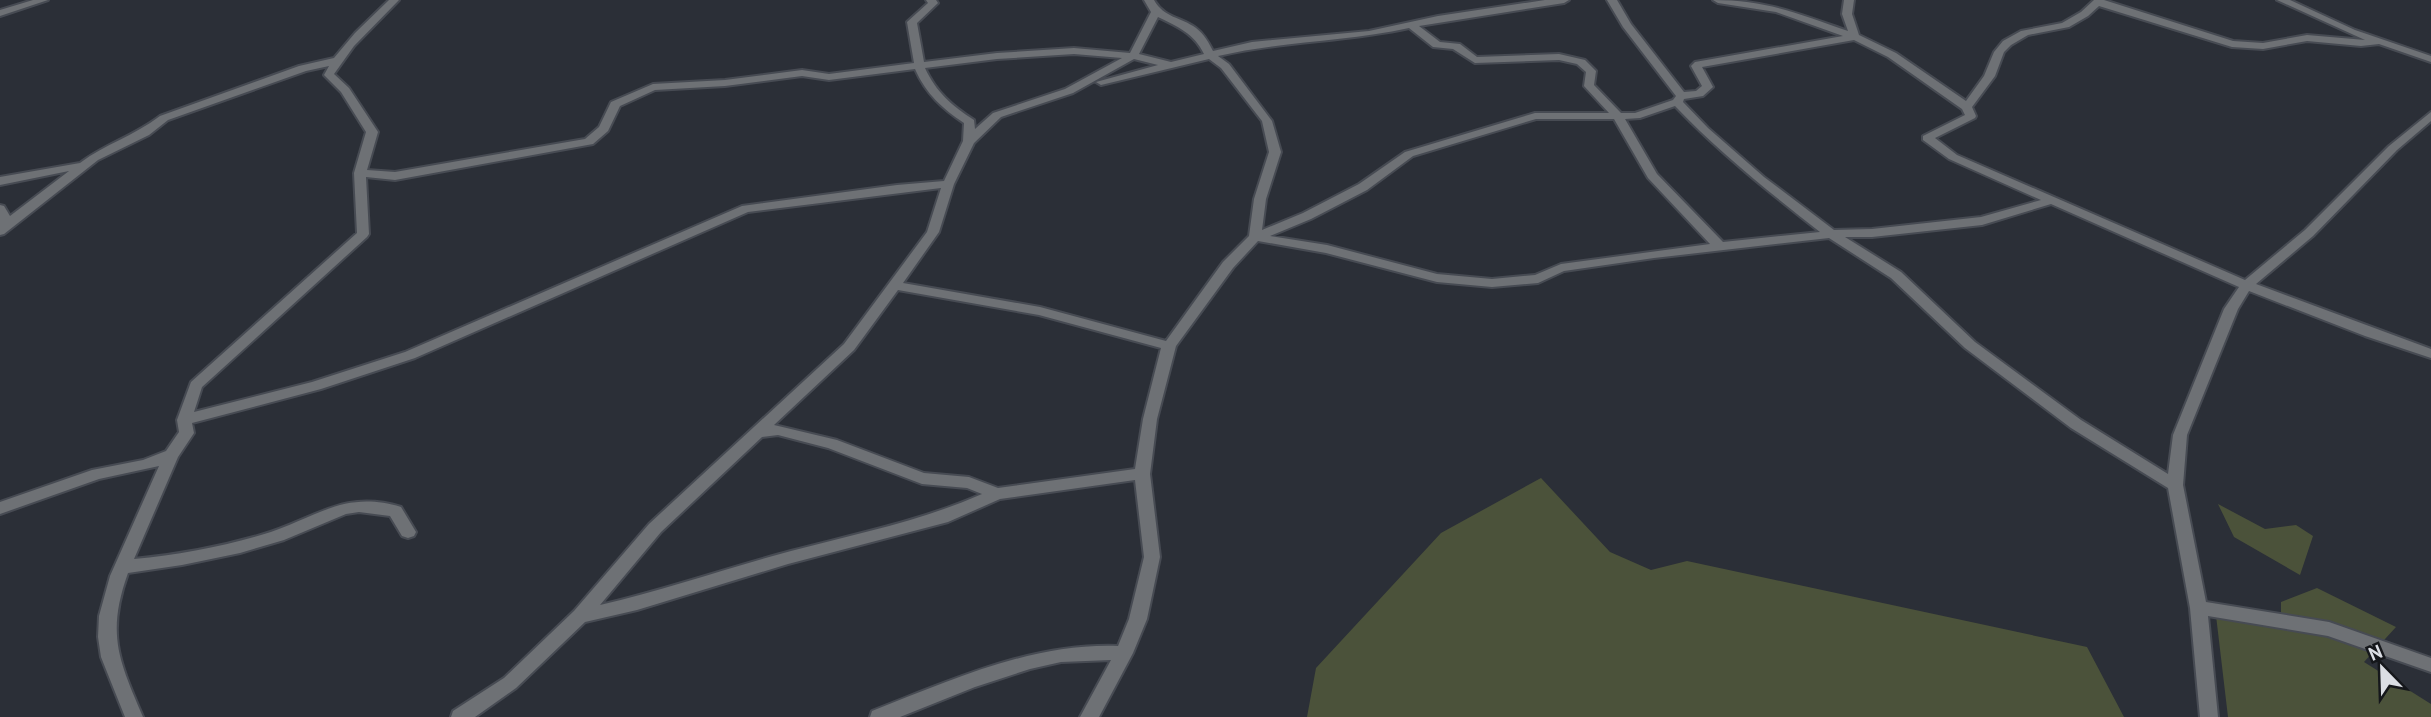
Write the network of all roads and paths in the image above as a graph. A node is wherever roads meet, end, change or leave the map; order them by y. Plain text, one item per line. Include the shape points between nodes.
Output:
1 (43, 0) edge
2 (394, 0) edge
3 (931, 0) edge
4 (1564, 0) edge
5 (1612, 0) edge
6 (1718, 0) edge
7 (1849, 0) edge
8 (2282, 0) edge
9 (2099, 1) edge
10 (1152, 6) edge
11 (0, 13) edge
12 (1410, 24) junction
13 (1855, 37) junction
14 (2383, 41) junction
15 (1210, 55) junction
16 (1133, 56) junction
17 (2431, 59) edge
18 (336, 61) junction
19 (1167, 64) junction
20 (918, 68) junction
21 (1069, 91) junction
22 (1679, 99) junction
23 (1967, 107) junction
24 (1616, 115) junction
25 (2431, 115) edge
26 (970, 141) junction
27 (94, 158) junction
28 (360, 173) junction
29 (0, 181) edge
30 (948, 184) junction
31 (2053, 200) junction
32 (0, 209) edge
33 (4, 227) edge
34 (1831, 234) junction
35 (1255, 237) junction
36 (1721, 248) junction
37 (894, 285) junction
38 (2246, 285) junction
39 (1170, 346) junction
40 (2431, 354) edge
41 (184, 420) junction
42 (758, 432) junction
43 (168, 456) junction
44 (1142, 474) junction
45 (2175, 485) junction
46 (997, 494) junction
47 (0, 508) edge
48 (408, 532) dead end
49 (123, 567) junction
50 (2199, 608) junction
51 (580, 616) junction
52 (1124, 653) junction
53 (2431, 665) edge
54 (134, 717) edge
55 (460, 717) edge
56 (879, 717) edge
57 (1089, 717) edge
58 (2209, 717) edge

1 - 11 street
2 - 18 street
3 - 20 street via 912,22
4 - 12 street
5 - 22 street
6 - 13 street via 1778,9
7 - 13 street via 1847,14
8 - 14 street
9 - 14 street via 2232,44 2263,46 2306,38
9 - 23 street via 2065,25 2034,28 2009,41 1997,53 1992,71
10 - 15 street via 1192,30
10 - 16 street
12 - 15 street via 1369,34 1306,37
12 - 24 street via 1437,45 1456,46 1475,60 1559,57 1581,62 1591,71 1590,86
13 - 22 street via 1699,64 1696,66 1708,87
13 - 23 street via 1892,55
14 - 17 street
15 - 19 street
15 - 35 street via 1225,66 1267,121 1275,152 1260,199
16 - 19 street
16 - 20 street via 1032,52
16 - 21 street
18 - 27 street via 303,68 164,118 145,133
18 - 28 street via 329,75 345,90 372,132
19 - 21 street
20 - 26 street via 948,108 970,122
20 - 28 street via 653,87 615,104 604,129 589,142 395,176
21 - 26 street via 997,116
22 - 24 street via 1636,116
22 - 34 street via 1704,130 1760,180
23 - 31 street via 1971,116 1927,138 1953,157
24 - 35 street via 1535,116 1409,154 1363,187
24 - 36 street via 1652,176
25 - 38 street via 2309,233
26 - 30 street
27 - 29 street via 49,174
27 - 33 street
28 - 41 street via 363,234 196,385
30 - 37 street via 933,232
30 - 41 street via 901,186 747,209 410,355 316,386
31 - 34 street via 1982,221
31 - 38 street
32 - 33 street
34 - 36 street
34 - 45 street via 1896,275 1970,345 2076,424
35 - 36 street via 1327,248 1437,278 1492,283 1538,279 1561,268
35 - 39 street via 1228,265
37 - 39 street via 1040,311
37 - 42 street via 849,347
38 - 40 street
38 - 45 street via 2231,309 2180,435
39 - 44 street via 1150,419
41 - 43 street via 187,433
42 - 46 street via 778,430 832,444 922,478 970,483
42 - 51 street via 654,528
43 - 47 street via 97,474
43 - 49 street
44 - 46 street
44 - 52 street via 1152,558 1138,619
45 - 50 street
46 - 51 street via 948,516
48 - 49 street via 396,511 366,504 320,515 279,535 168,563
49 - 54 street via 108,611 109,656
50 - 53 street via 2329,629
50 - 58 street
51 - 55 street via 510,683
52 - 56 street via 1095,650 1024,663
52 - 57 street

